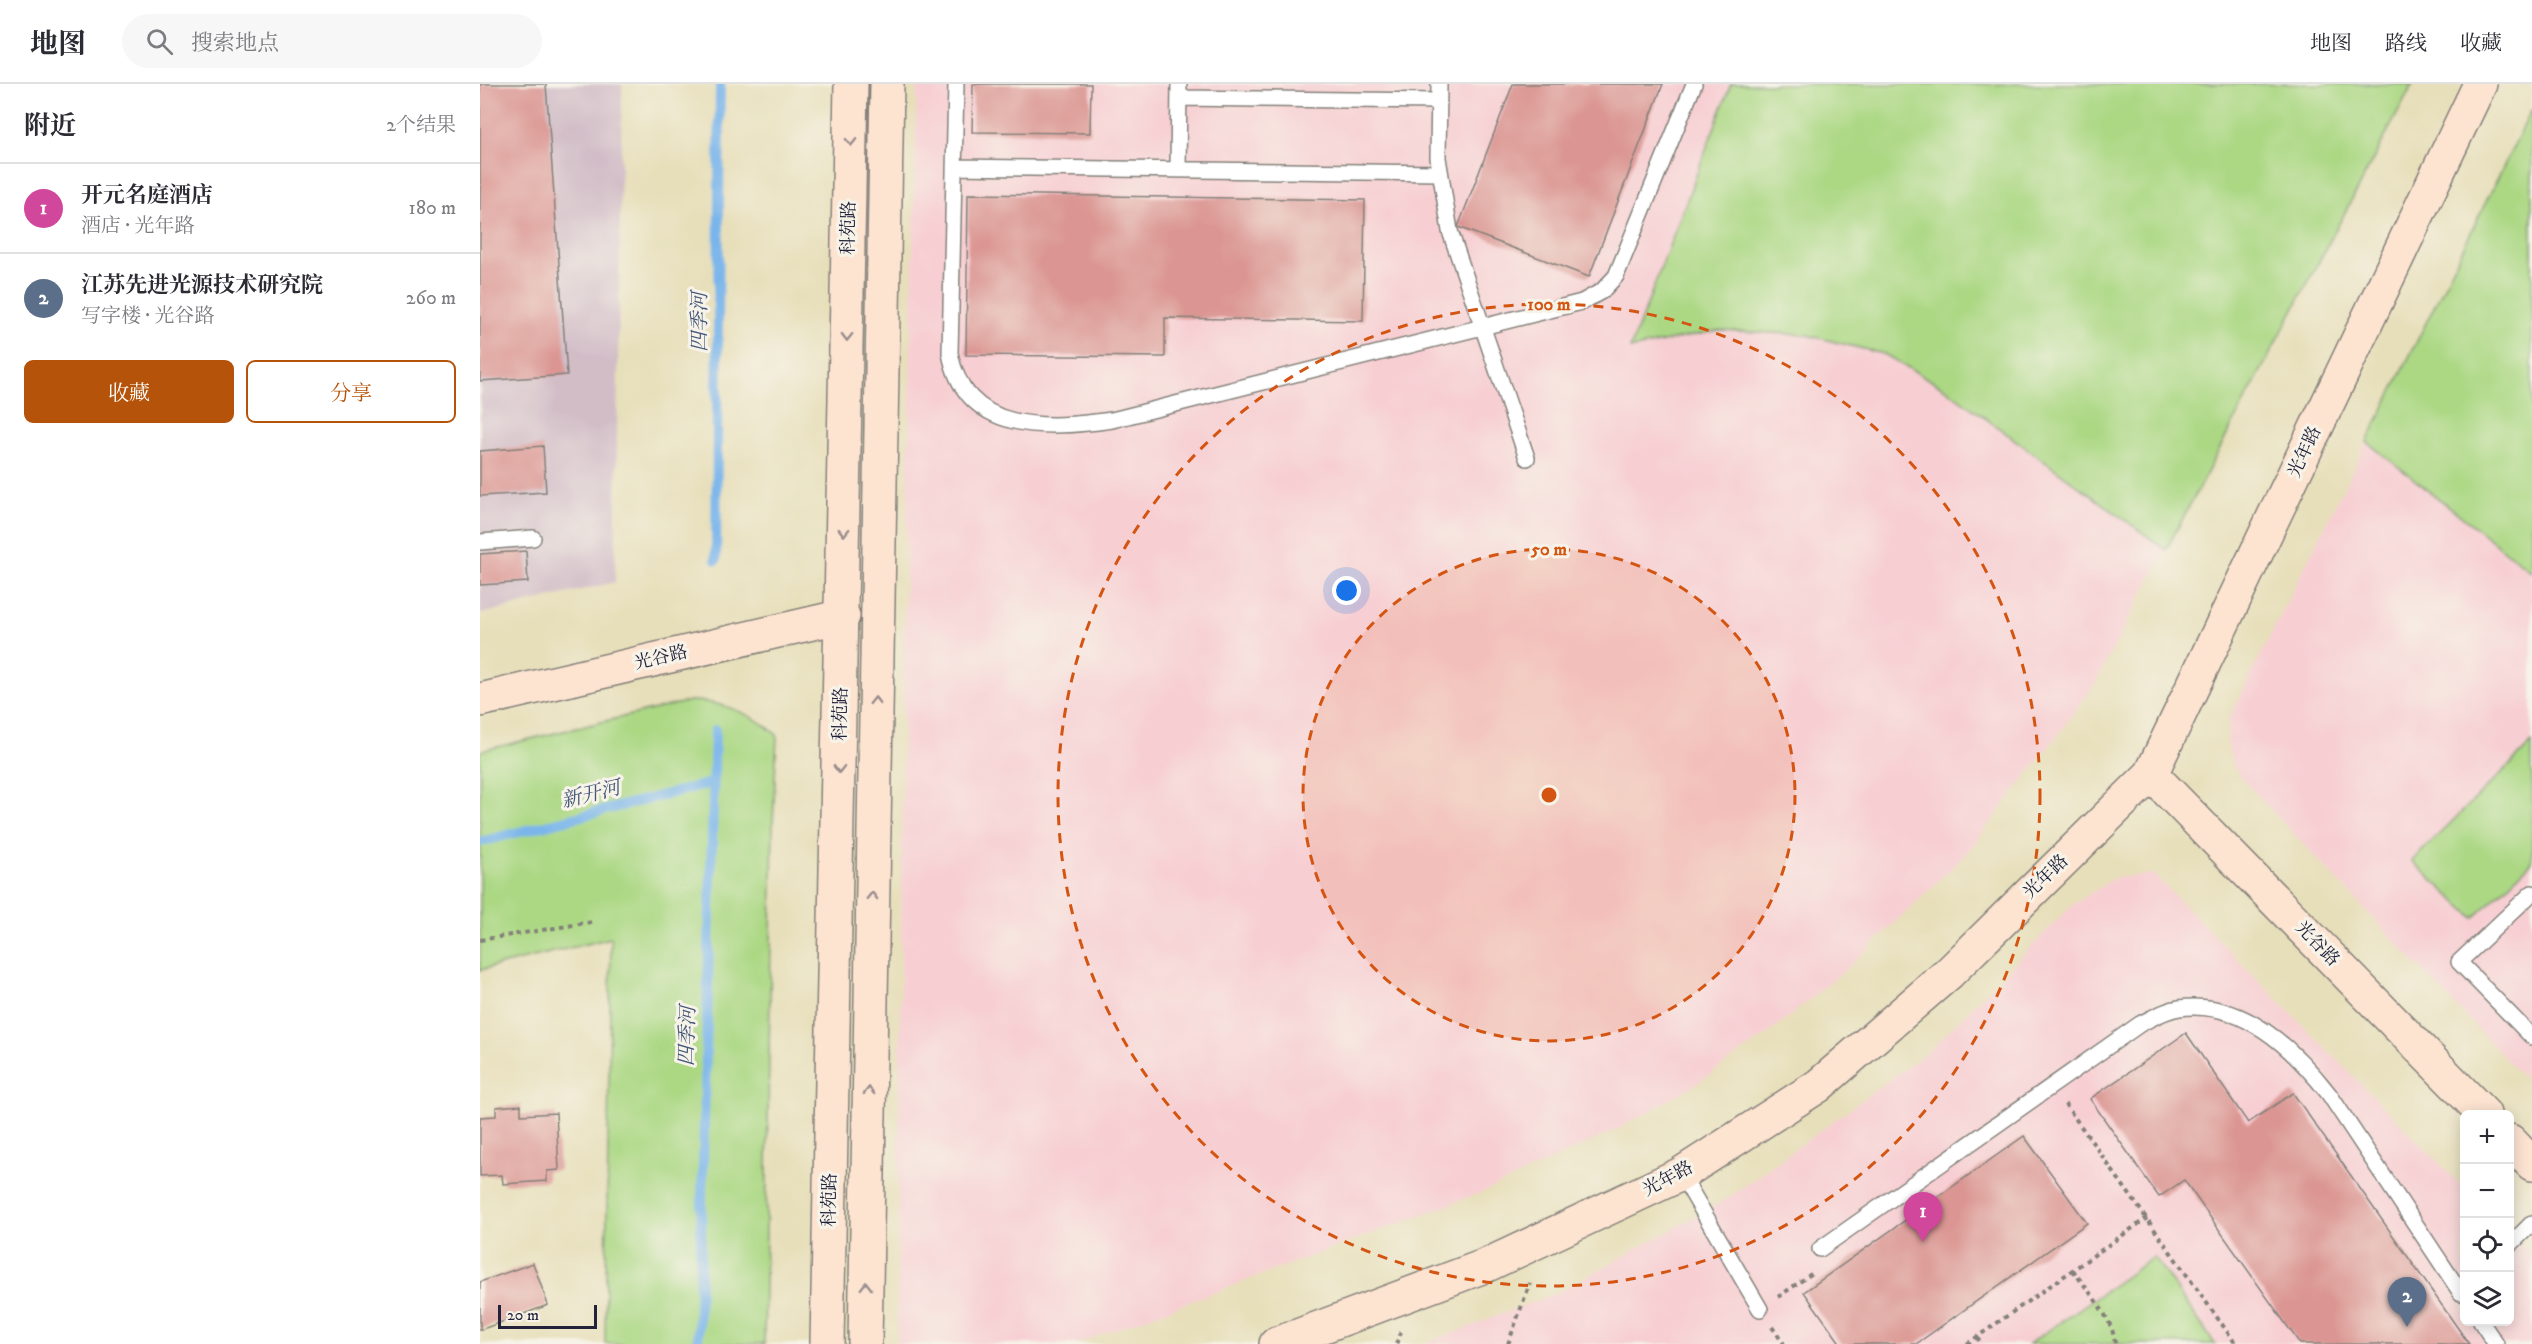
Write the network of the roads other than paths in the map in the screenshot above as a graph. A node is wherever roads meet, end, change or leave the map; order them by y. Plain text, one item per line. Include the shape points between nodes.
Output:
1 (852, 84) edge
2 (887, 84) edge
3 (956, 84) edge
4 (1439, 84) edge
5 (1694, 84) edge
6 (2480, 84) edge
7 (1179, 91) edge
8 (1438, 101) junction
9 (954, 167) junction
10 (1178, 170) junction
11 (1440, 172) junction
12 (1483, 327) junction
13 (1527, 458) dead end
14 (533, 538) dead end
15 (480, 542) edge
16 (843, 616) junction
17 (480, 700) edge
18 (2151, 774) junction
19 (2532, 893) edge
20 (2532, 1038) edge
21 (2480, 1110) edge
22 (2514, 1145) edge
23 (2532, 1164) edge
24 (1681, 1174) junction
25 (2532, 1223) edge
26 (2514, 1241) edge
27 (1820, 1249) road end
28 (2460, 1289) edge
29 (1760, 1309) road end
30 (2484, 1326) edge
31 (827, 1344) edge
32 (866, 1344) edge
33 (1276, 1344) edge
34 (2496, 1344) edge

1 -> 16 street, 科苑路
32 -> 2 street, 科苑路
3 - 9 lane
4 - 8 lane
5 - 12 lane via 1616,276 1602,291 1582,302
6 - 18 street, 光年路
7 - 8 lane
7 - 10 lane
8 - 11 lane
9 - 10 lane
9 - 12 lane via 950,353 962,389 977,404 996,414 1041,426 1112,420
10 - 11 lane
11 - 12 lane via 1450,231
12 - 13 lane
14 - 15 lane
16 - 17 street, 光谷路
16 -> 31 street, 科苑路
18 - 21 street, 光谷路
18 - 24 street, 光年路 via 1949,973 1818,1086
19 - 20 lane via 2459,962
22 - 23 street
24 - 29 lane
24 - 33 street, 光年路 via 1487,1265
25 - 26 lane
27 - 28 lane via 2140,1024 2177,1008 2213,1008 2260,1027 2308,1068
30 - 34 lane

